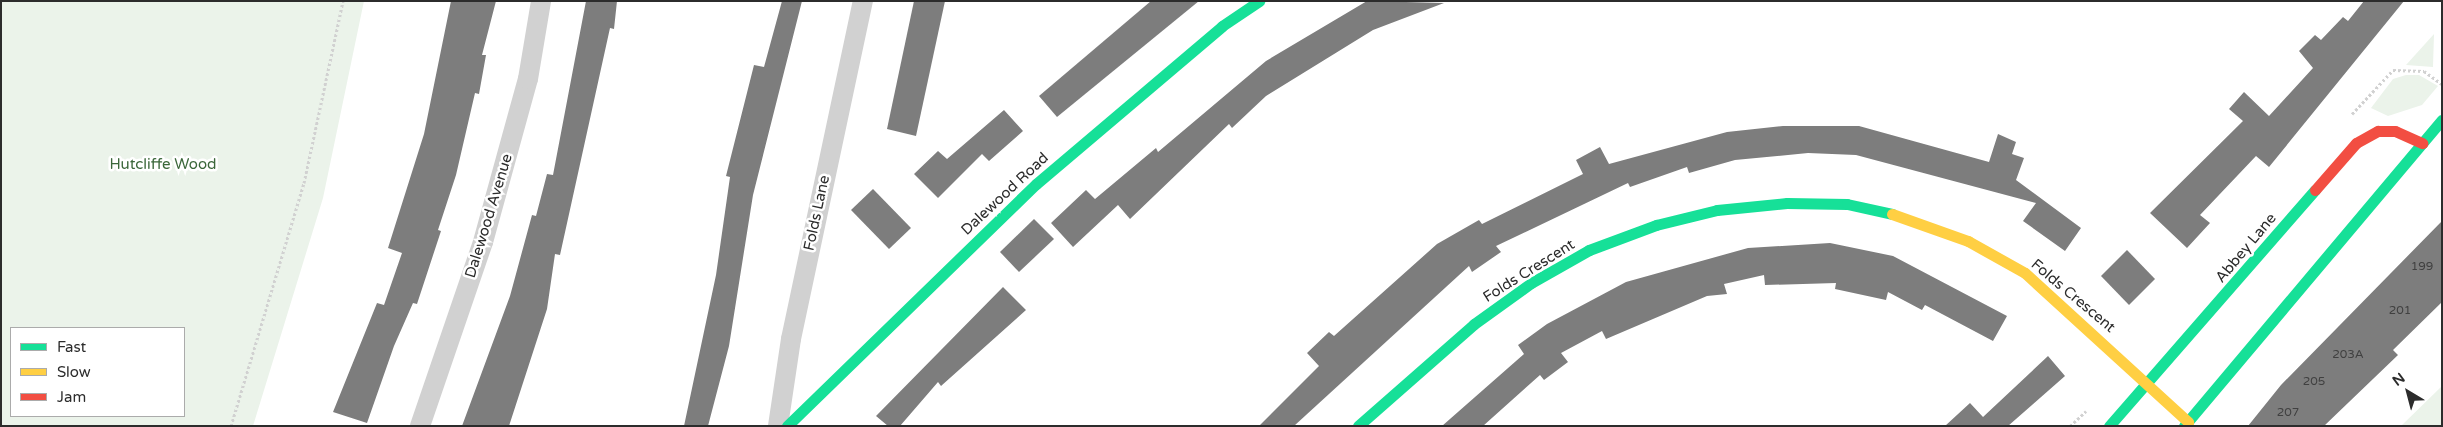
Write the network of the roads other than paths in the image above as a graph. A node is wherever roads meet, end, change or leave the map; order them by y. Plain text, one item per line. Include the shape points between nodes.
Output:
1 (541, 1) edge
2 (863, 1) edge
3 (1259, 1) edge
4 (2442, 120) edge
5 (2422, 143) junction
6 (2150, 384) junction
7 (2186, 424) edge
8 (420, 426) edge
9 (778, 426) edge
10 (787, 426) edge
11 (1358, 426) edge
12 (2109, 426) edge

1 - 8 street, Dalewood Avenue via 528,79 483,242
2 - 9 street, Folds Lane via 791,339
3 - 10 street, Dalewood Road via 1222,26 1036,184
4 - 5 street
5 - 6 street, Abbey Lane via 2395,130 2378,132 2356,143
5 - 7 street
6 - 7 street, Folds Crescent
6 - 11 street, Folds Crescent via 2025,273 1968,241 1906,217 1847,204 1787,203 1717,210 1656,225 1589,250 1531,283 1474,324
6 - 12 street, Abbey Lane

